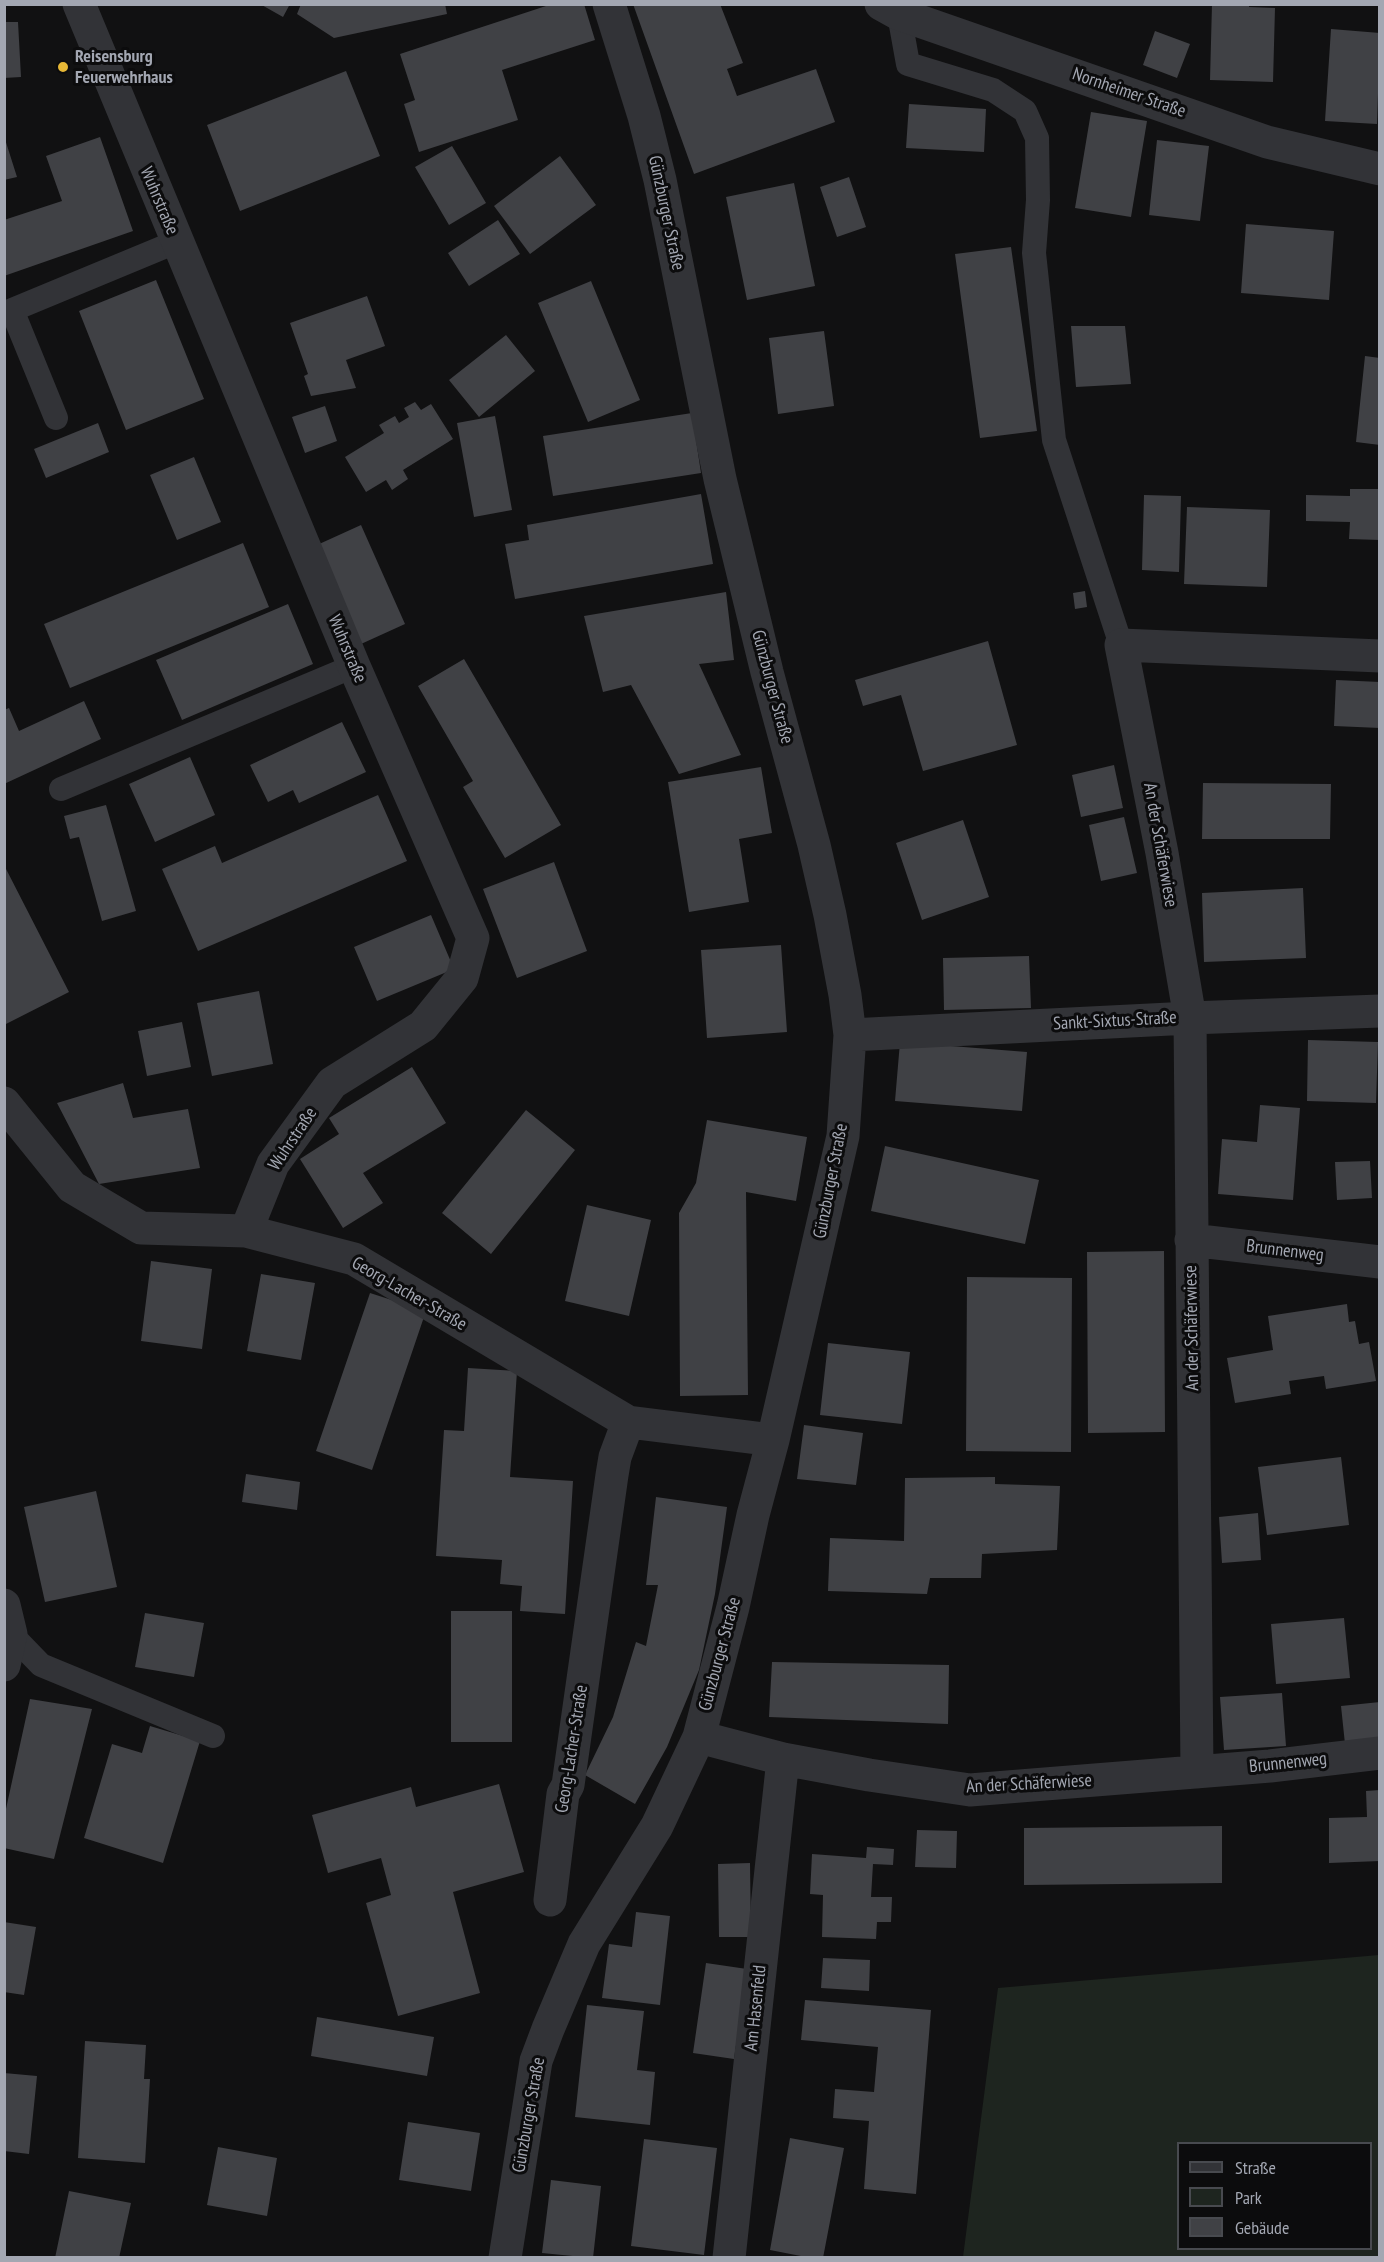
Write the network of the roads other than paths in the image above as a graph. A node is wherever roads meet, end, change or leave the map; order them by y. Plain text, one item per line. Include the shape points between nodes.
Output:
1 (79, 4) edge
2 (609, 4) edge
3 (890, 9) edge
4 (1380, 169) edge
5 (176, 242) junction
6 (56, 418) dead end
7 (1121, 645) junction
8 (1380, 656) edge
9 (354, 666) junction
10 (62, 789) dead end
11 (1380, 1011) edge
12 (1190, 1017) junction
13 (850, 1035) junction
14 (7, 1110) edge
15 (246, 1231) junction
16 (1191, 1240) junction
17 (1380, 1262) edge
18 (628, 1422) junction
19 (773, 1440) junction
20 (7, 1635) edge
21 (213, 1736) dead end
22 (699, 1737) junction
23 (1380, 1753) edge
24 (783, 1759) junction
25 (1197, 1772) junction
26 (550, 1900) dead end
27 (506, 2258) edge
28 (729, 2258) edge

1 - 5 street, Wuhrstraße
2 - 13 street, Günzburger Straße via 660,180 720,479 830,915
3 - 4 street, Nornheimer Straße via 1267,142
3 - 7 lane via 908,64 993,90 1024,111 1037,138 1034,253 1054,440
5 - 6 lane via 12,310
5 - 9 street, Wuhrstraße
7 - 8 street
7 - 12 street, An der Schäferwiese
9 - 10 lane
9 - 15 street, Wuhrstraße via 473,938 462,978 423,1026 332,1083 273,1164
11 - 12 street, Sankt-Sixtus-Straße
12 - 13 street, Sankt-Sixtus-Straße
12 - 16 street, An der Schäferwiese
13 - 19 street, Günzburger Straße via 843,1136
14 - 15 street, Georg-Lacher-Straße via 72,1187 141,1228
15 - 18 street, Georg-Lacher-Straße via 354,1259
16 - 17 street, Brunnenweg
16 - 25 street, An der Schäferwiese
18 - 19 street, Georg-Lacher-Straße
18 - 26 street, Georg-Lacher-Straße via 612,1475
19 - 22 street, Günzburger Straße
20 - 21 lane via 41,1665
22 - 24 street, An der Schäferwiese
22 - 27 street, Günzburger Straße via 657,1826 584,1944 536,2061
23 - 25 street, Brunnenweg
24 - 25 street, An der Schäferwiese via 970,1790
24 - 28 street, Am Hasenfeld

